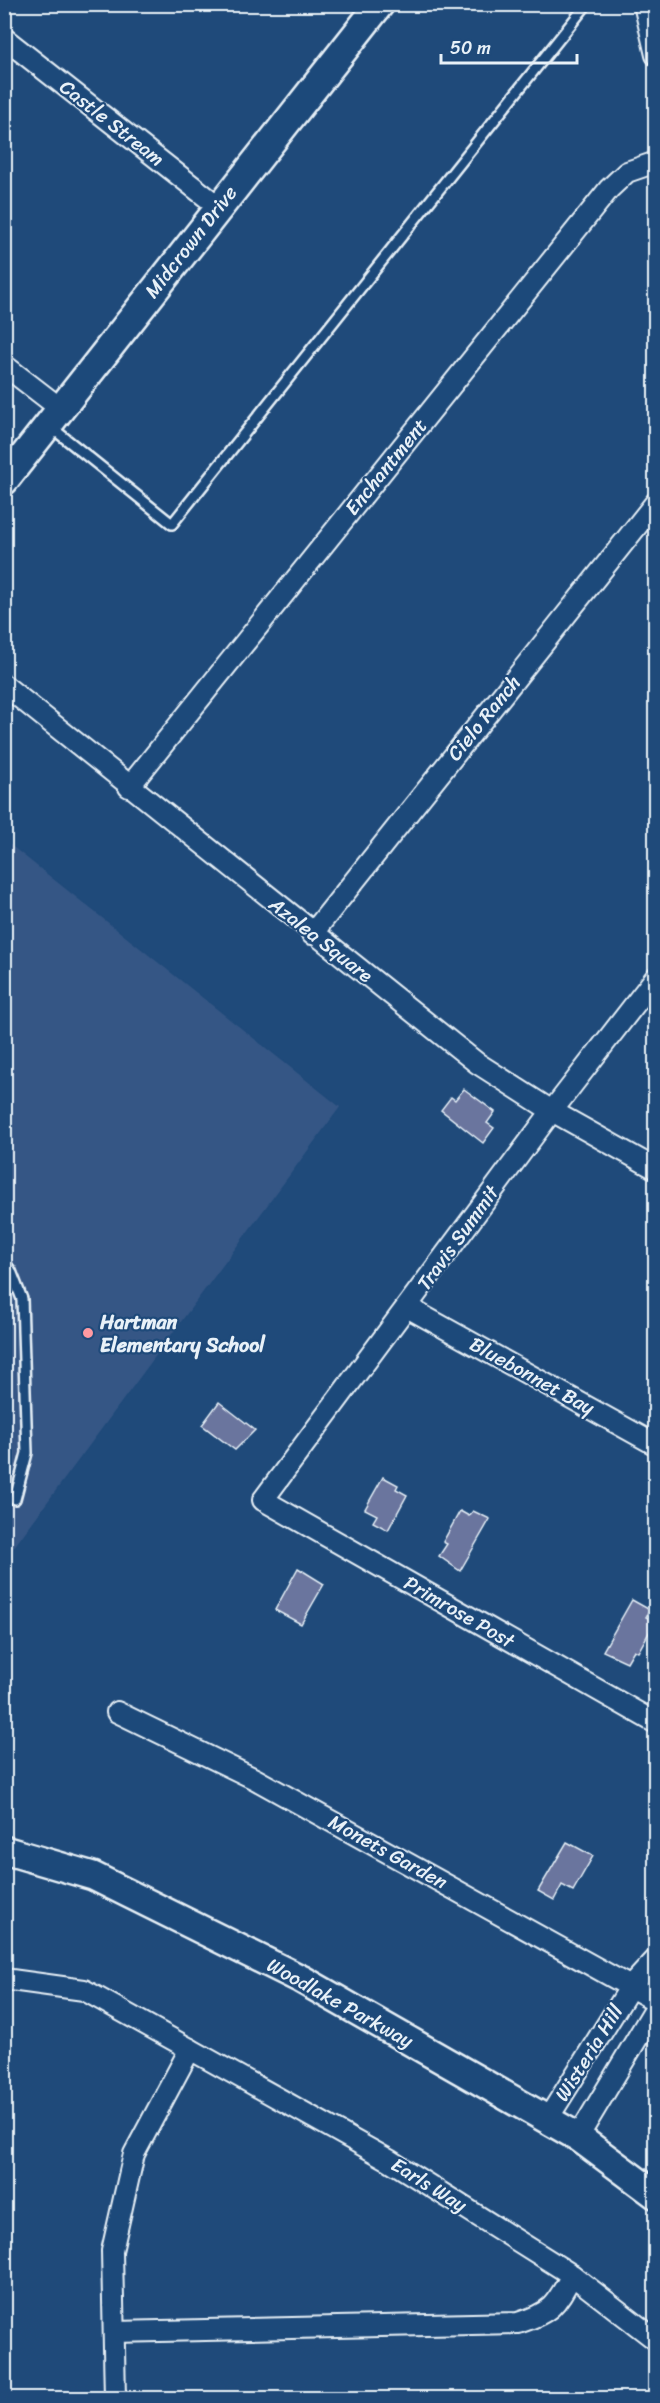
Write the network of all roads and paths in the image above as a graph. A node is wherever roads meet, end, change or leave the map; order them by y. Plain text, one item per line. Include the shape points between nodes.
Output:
1 (380, 4) edge
2 (587, 4) edge
3 (644, 4) edge
4 (4, 38) edge
5 (656, 55) edge
6 (656, 162) edge
7 (219, 207) junction
8 (4, 365) edge
9 (55, 418) junction
10 (4, 482) edge
11 (656, 502) edge
12 (4, 685) edge
13 (129, 787) junction
14 (312, 933) junction
15 (656, 977) edge
16 (552, 1111) junction
17 (656, 1169) edge
18 (4, 1262) edge
19 (407, 1307) junction
20 (656, 1445) edge
21 (15, 1499) dead end
22 (263, 1500) joint
23 (117, 1712) dead end
24 (656, 1723) edge
25 (4, 1850) edge
26 (656, 1959) edge
27 (4, 1979) edge
28 (631, 1986) junction
29 (656, 2001) edge
30 (656, 2007) edge
31 (190, 2049) junction
32 (548, 2120) junction
33 (578, 2137) junction
34 (656, 2195) edge
35 (572, 2275) junction
36 (114, 2332) junction
37 (656, 2340) edge
38 (115, 2398) edge

1 - 7 street, Midcrown Drive
2 - 9 lane via 172,524
3 - 5 street
4 - 7 street, Castle Stream
6 - 13 street, Enchantment via 627,172 609,189
7 - 9 street, Midcrown Drive
8 - 9 street
9 - 10 street, Midcrown Drive
11 - 14 street, Cielo Ranch
12 - 13 street, Azalea Square
13 - 14 street, Azalea Square
14 - 16 street, Azalea Square via 477,1063
15 - 16 street, Travis Summit
16 - 17 street, Azalea Square
16 - 19 street, Travis Summit
18 - 21 lane via 22,1299 27,1452
19 - 20 street, Bluebonnet Bay
19 - 22 street, Travis Summit
22 - 24 street, Primrose Post
23 - 28 street, Monets Garden via 255,1779
25 - 32 street, Woodlake Parkway via 93,1876 270,1963
26 - 28 street, Wisteria Hill
27 - 31 street, Earls Way via 84,1990
28 - 29 street, Monets Garden
28 - 32 street, Wisteria Hill
30 - 33 street, Wisteria Hill
31 - 35 street, Earls Way via 389,2160
31 - 36 street via 134,2154 112,2251
32 - 33 street, Woodlake Parkway
33 - 34 street, Woodlake Parkway
35 - 36 street via 544,2315 518,2323
35 - 37 street, Earls Way
36 - 38 street

